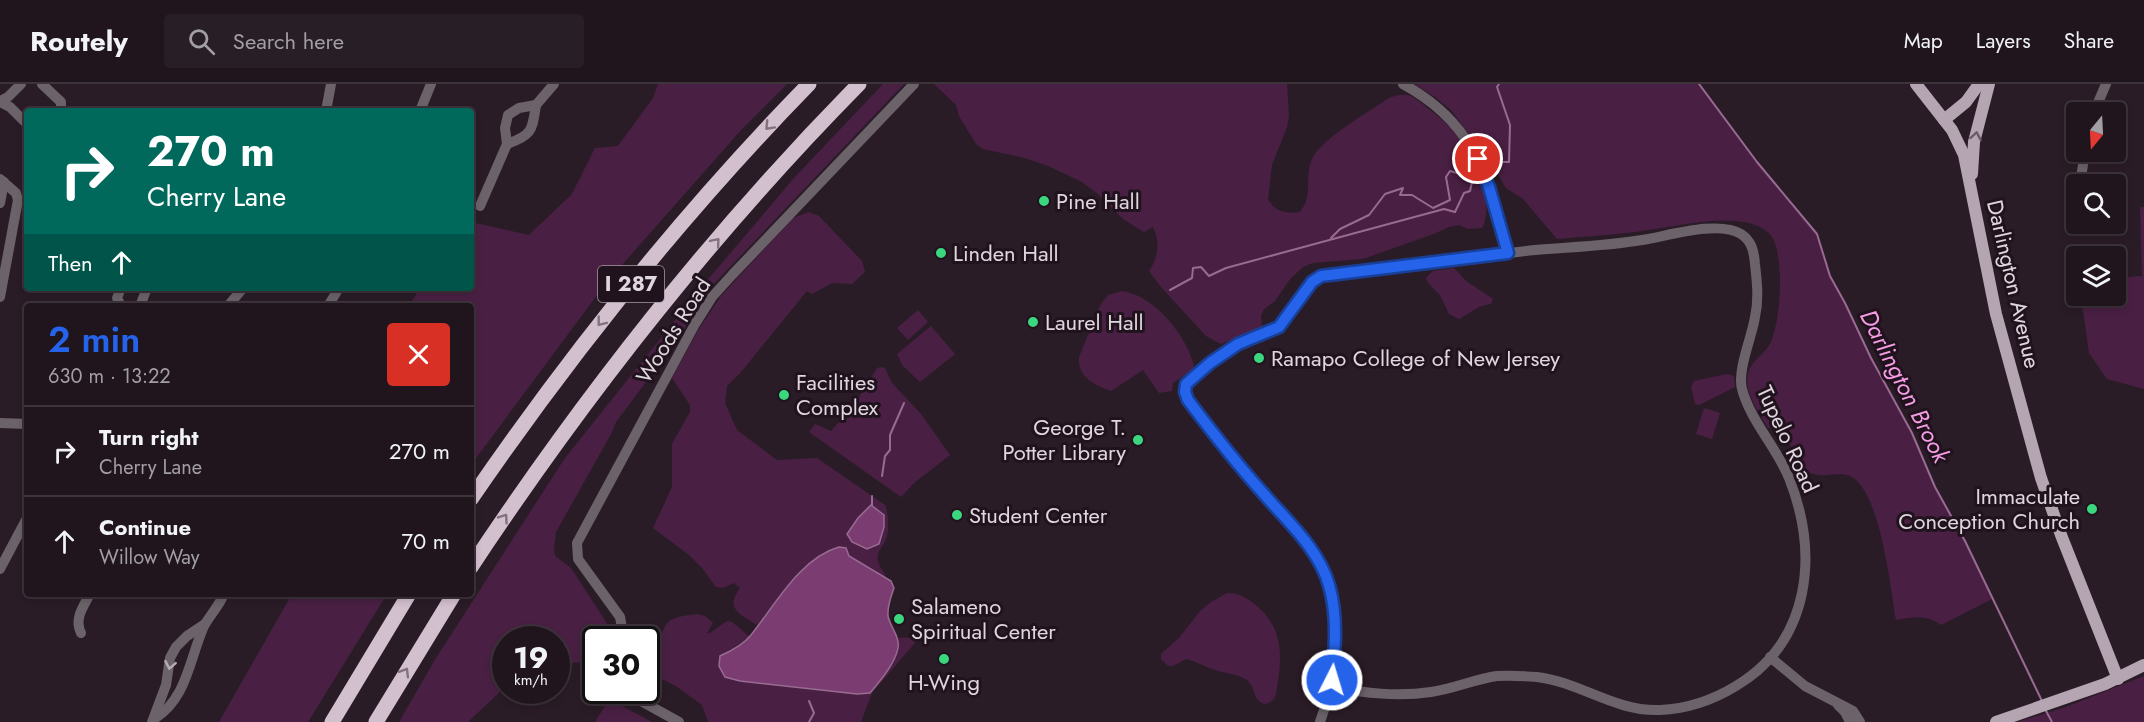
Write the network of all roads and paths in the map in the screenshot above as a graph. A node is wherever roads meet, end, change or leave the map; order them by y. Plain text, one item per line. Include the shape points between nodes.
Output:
1 (21, 84) edge
2 (42, 84) edge
3 (331, 84) edge
4 (431, 84) edge
5 (554, 84) edge
6 (809, 84) edge
7 (859, 84) edge
8 (914, 84) edge
9 (1403, 84) edge
10 (1916, 84) edge
11 (1979, 84) edge
12 (1989, 84) edge
13 (2106, 84) edge
14 (0, 102) edge
15 (2098, 102) edge
16 (536, 105) junction
17 (61, 108) edge
18 (327, 108) edge
19 (421, 108) edge
20 (1944, 120) junction
21 (24, 121) edge
22 (507, 144) junction
23 (2, 180) edge
24 (1970, 190) junction
25 (0, 203) edge
26 (480, 206) dead end
27 (5, 248) edge
28 (1508, 253) junction
29 (240, 291) edge
30 (0, 293) edge
31 (230, 303) edge
32 (0, 423) edge
33 (24, 423) edge
34 (474, 495) edge
35 (24, 524) edge
36 (474, 563) edge
37 (0, 569) edge
38 (88, 597) edge
39 (223, 597) edge
40 (228, 597) edge
41 (407, 597) edge
42 (452, 597) edge
43 (219, 605) junction
44 (205, 624) junction
45 (622, 626) edge
46 (81, 633) dead end
47 (1770, 657) junction
48 (2144, 665) edge
49 (2118, 679) junction
50 (1331, 687) junction
51 (1831, 699) junction
52 (647, 704) edge
53 (153, 721) edge
54 (332, 722) edge
55 (376, 722) edge
56 (680, 722) edge
57 (1320, 722) edge
58 (1850, 722) edge
59 (1860, 722) edge
60 (1996, 722) edge

1 - 14 street
2 - 17 street via 61,102
3 - 18 street
4 - 19 street
5 - 16 street
6 -> 34 highway, I 287 via 635,279
36 -> 7 highway, I 287 via 552,449 646,327 764,185
8 - 45 street, Woods Road via 712,297 689,334 577,543 578,559 620,617
9 - 28 street via 1440,109 1471,145 1484,172
10 - 20 main road, Darlington Avenue
11 - 20 main road via 1966,102
24 -> 12 main road via 1974,142
13 - 15 street
14 - 21 street
16 - 22 street via 534,123 527,135
16 - 22 street via 508,115
20 - 24 main road, Darlington Avenue via 1964,155
22 - 26 street
23 - 25 street
23 - 27 street via 18,200
24 - 49 main road, Darlington Avenue via 1996,314 2041,478
27 - 30 street
28 - 47 street, Tupelo Road via 1633,242 1715,228 1739,233 1751,245 1758,302 1741,388 1788,475 1800,512 1806,551 1796,616 1785,639
28 - 50 street, Tupelo Road via 1321,276 1312,282 1279,327 1238,344 1188,380 1188,400 1318,561 1328,583 1335,620
29 - 31 street
32 - 33 street
35 - 37 street
38 - 46 street via 79,615
39 - 43 street
40 - 43 street
41 - 54 highway
55 -> 42 highway
43 - 44 street
44 - 53 street via 179,695
44 -> 53 street via 186,636 170,658 166,685
47 - 50 street, Tupelo Road via 1728,691 1683,707 1659,710 1620,706 1546,679 1521,676 1497,676 1435,692 1410,694
47 - 51 street via 1805,686
48 - 49 main road
49 - 60 main road
50 - 57 street
51 - 58 street
51 - 59 street via 1853,711
52 - 56 street

